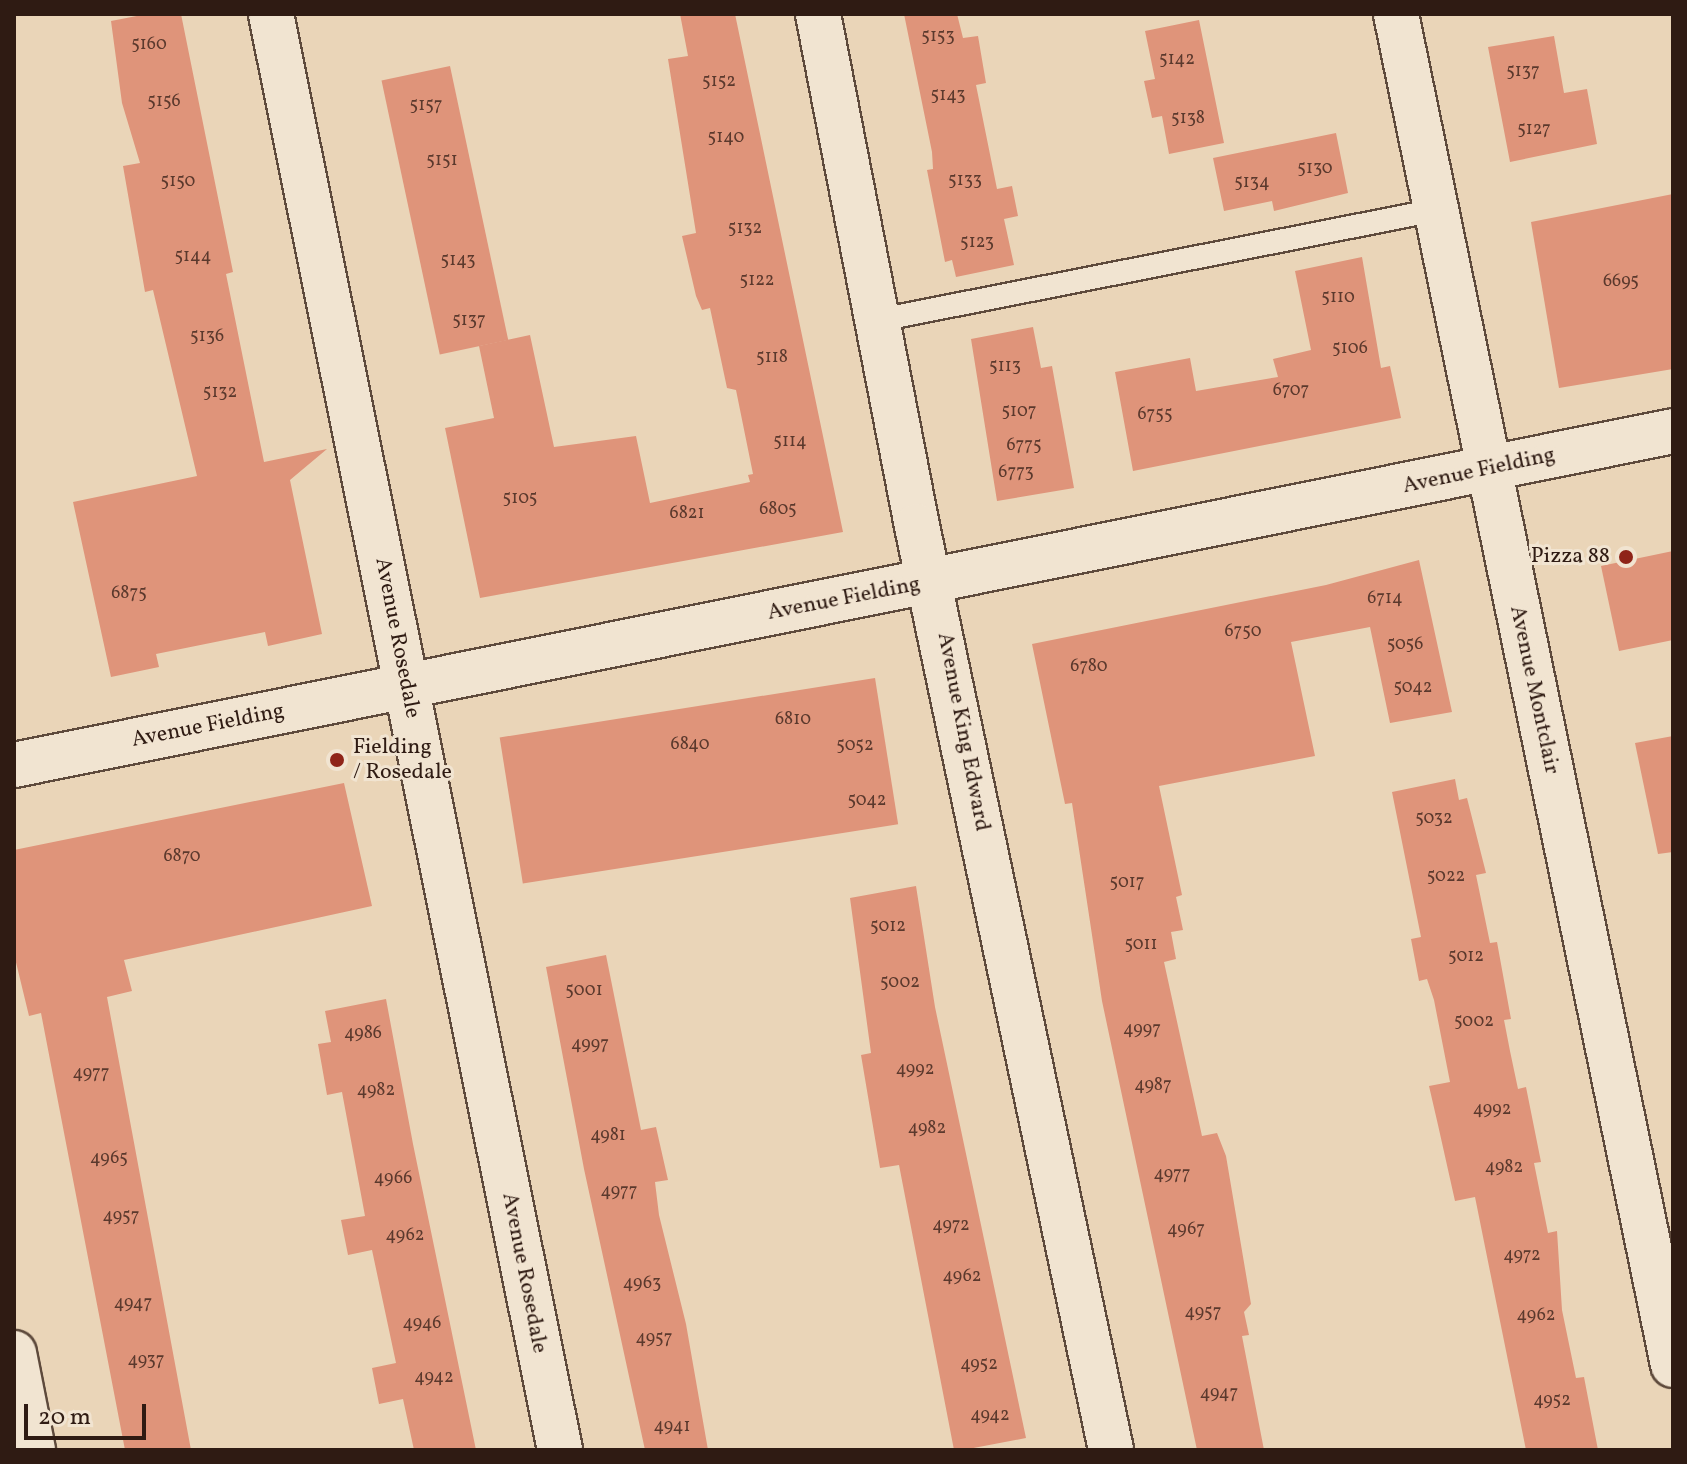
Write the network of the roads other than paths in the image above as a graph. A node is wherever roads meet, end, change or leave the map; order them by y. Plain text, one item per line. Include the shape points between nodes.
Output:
1 (271, 14) edge
2 (818, 14) edge
3 (1396, 14) edge
4 (1436, 210) junction
5 (879, 320) junction
6 (1673, 431) edge
7 (1488, 470) junction
8 (932, 582) junction
9 (407, 685) junction
10 (14, 765) edge
11 (14, 1353) edge
12 (1673, 1365) edge
13 (33, 1450) edge
14 (560, 1450) edge
15 (1111, 1450) edge

1 - 9 street, Avenue Rosedale
2 - 5 street, Avenue King Edward
3 - 4 street, Avenue Montclair
4 - 5 lane
4 - 7 street, Avenue Montclair
5 - 8 street, Avenue King Edward
6 - 7 street, Avenue Fielding
7 - 8 street, Avenue Fielding
7 - 12 street, Avenue Montclair
8 - 9 street, Avenue Fielding
8 - 15 street, Avenue King Edward
9 - 10 street, Avenue Fielding
9 - 14 street, Avenue Rosedale
11 - 13 street

